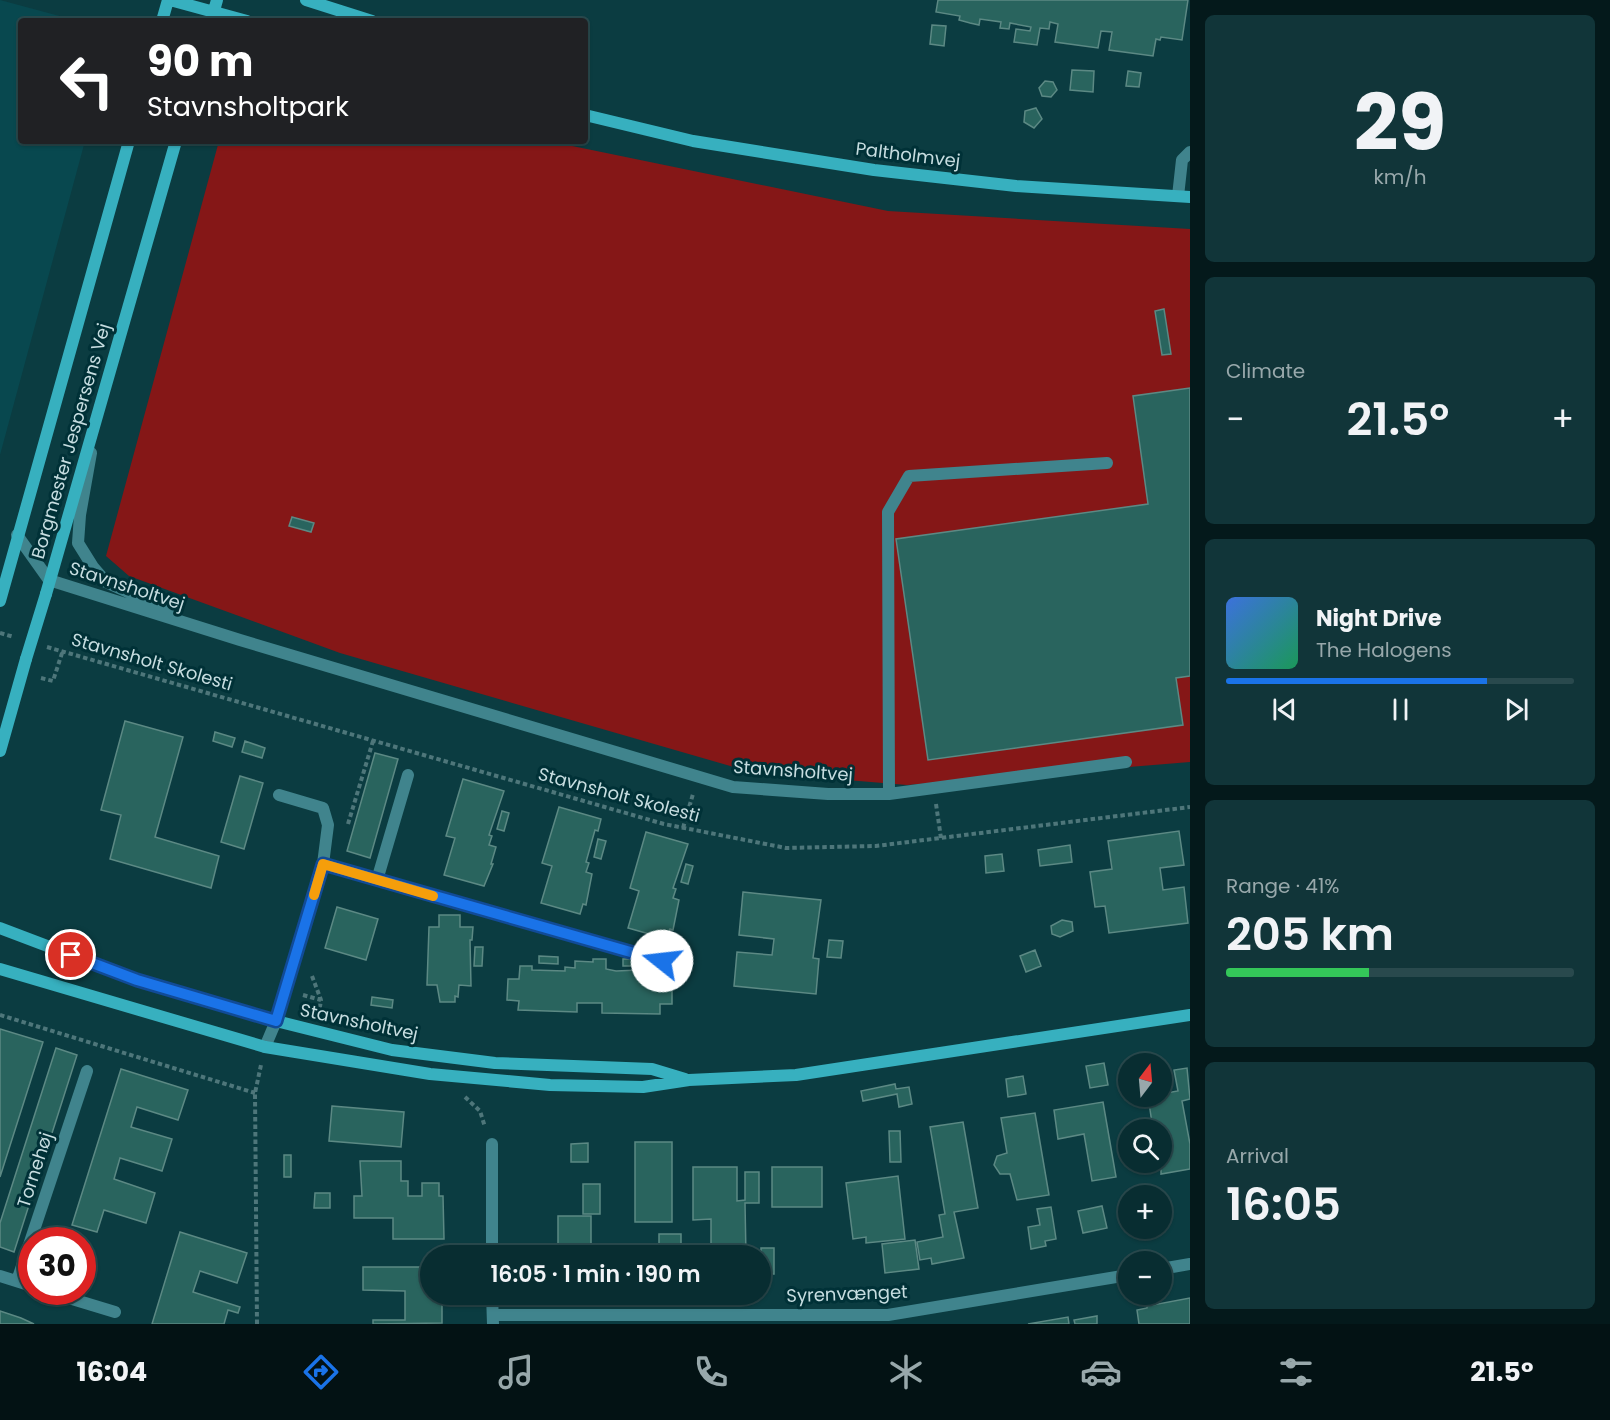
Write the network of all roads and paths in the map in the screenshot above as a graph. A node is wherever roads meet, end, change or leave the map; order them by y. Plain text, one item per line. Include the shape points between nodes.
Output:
1 (169, 0) edge
2 (306, 0) edge
3 (214, 11) edge
4 (163, 18) edge
5 (237, 18) edge
6 (363, 18) edge
7 (588, 109) edge
8 (588, 116) edge
9 (625, 124) junction
10 (128, 144) edge
11 (175, 144) edge
12 (1190, 152) edge
13 (1184, 197) edge
14 (100, 406) junction
15 (1107, 463) dead end
16 (17, 535) junction
17 (49, 580) junction
18 (0, 601) edge
19 (213, 632) junction
20 (56, 649) dead end
21 (63, 650) junction
22 (53, 681) dead end
23 (373, 741) junction
24 (0, 751) edge
25 (1126, 762) dead end
26 (408, 775) dead end
27 (698, 777) junction
28 (934, 788) junction
29 (889, 794) junction
30 (279, 795) dead end
31 (1190, 807) edge
32 (347, 825) dead end
33 (683, 828) junction
34 (941, 838) junction
35 (323, 864) junction
36 (378, 880) junction
37 (0, 928) edge
38 (684, 967) dead end
39 (0, 969) edge
40 (312, 976) dead end
41 (321, 1000) dead end
42 (0, 1015) edge
43 (1190, 1015) edge
44 (276, 1021) junction
45 (265, 1047) junction
46 (87, 1071) dead end
47 (689, 1080) junction
48 (255, 1093) junction
49 (492, 1144) dead end
50 (492, 1245) edge
51 (1190, 1264) edge
52 (1172, 1267) edge
53 (0, 1276) edge
54 (1118, 1277) edge
55 (17, 1281) joint
56 (92, 1305) edge
57 (492, 1305) edge
58 (115, 1312) dead end
59 (493, 1320) edge
60 (257, 1324) edge

1 - 3 street
1 - 4 street
2 - 6 street
3 - 5 street
7 - 9 street, Paltholmvej
8 - 9 street, Paltholmvej
9 - 13 street, Paltholmvej via 693,141 874,170 1016,186
10 - 16 street, Borgmester Jespersens Vej
11 - 14 street, Borgmester Jespersens Vej
12 - 13 street via 1182,160
14 - 17 street, Borgmester Jespersens Vej
14 - 19 street, Stavnsholtvej via 78,543 106,582
15 - 29 street via 909,476 888,512
16 - 17 street, Stavnsholtvej
16 - 18 street, Borgmester Jespersens Vej
17 - 19 street, Stavnsholtvej
17 - 24 street, Borgmester Jespersens Vej, bridge
19 - 27 street, Stavnsholtvej
20 - 21 path, Stavnsholt Skolesti
21 - 22 path
21 - 23 path, Stavnsholt Skolesti
23 - 32 path
23 - 33 path, Stavnsholt Skolesti
25 - 28 street, Stavnsholtvej
26 - 36 street
27 - 29 street, Stavnsholtvej via 733,788
27 - 33 path
28 - 29 street, Stavnsholtvej
28 - 34 path
30 - 35 street via 323,808 328,825
31 - 34 path, Stavnsholt Skolesti
33 - 34 path, Stavnsholt Skolesti via 786,848 876,846
35 - 36 street
35 - 44 street
36 - 38 street
37 - 44 street, Stavnsholtvej via 137,980
39 - 45 street, Stavnsholtvej
40 - 41 path
42 - 48 path
43 - 47 street, Stavnsholtvej via 796,1075
44 - 45 street
44 - 47 street, Stavnsholtvej via 392,1050 495,1063 652,1069
45 - 47 street, Stavnsholtvej via 486,1081 643,1086
45 - 48 path
46 - 55 street, Tornehøj
48 - 60 path
49 - 50 street
51 - 52 street
53 - 55 street
54 - 59 street, Syrenvænget via 888,1315
56 - 58 street
57 - 59 street

